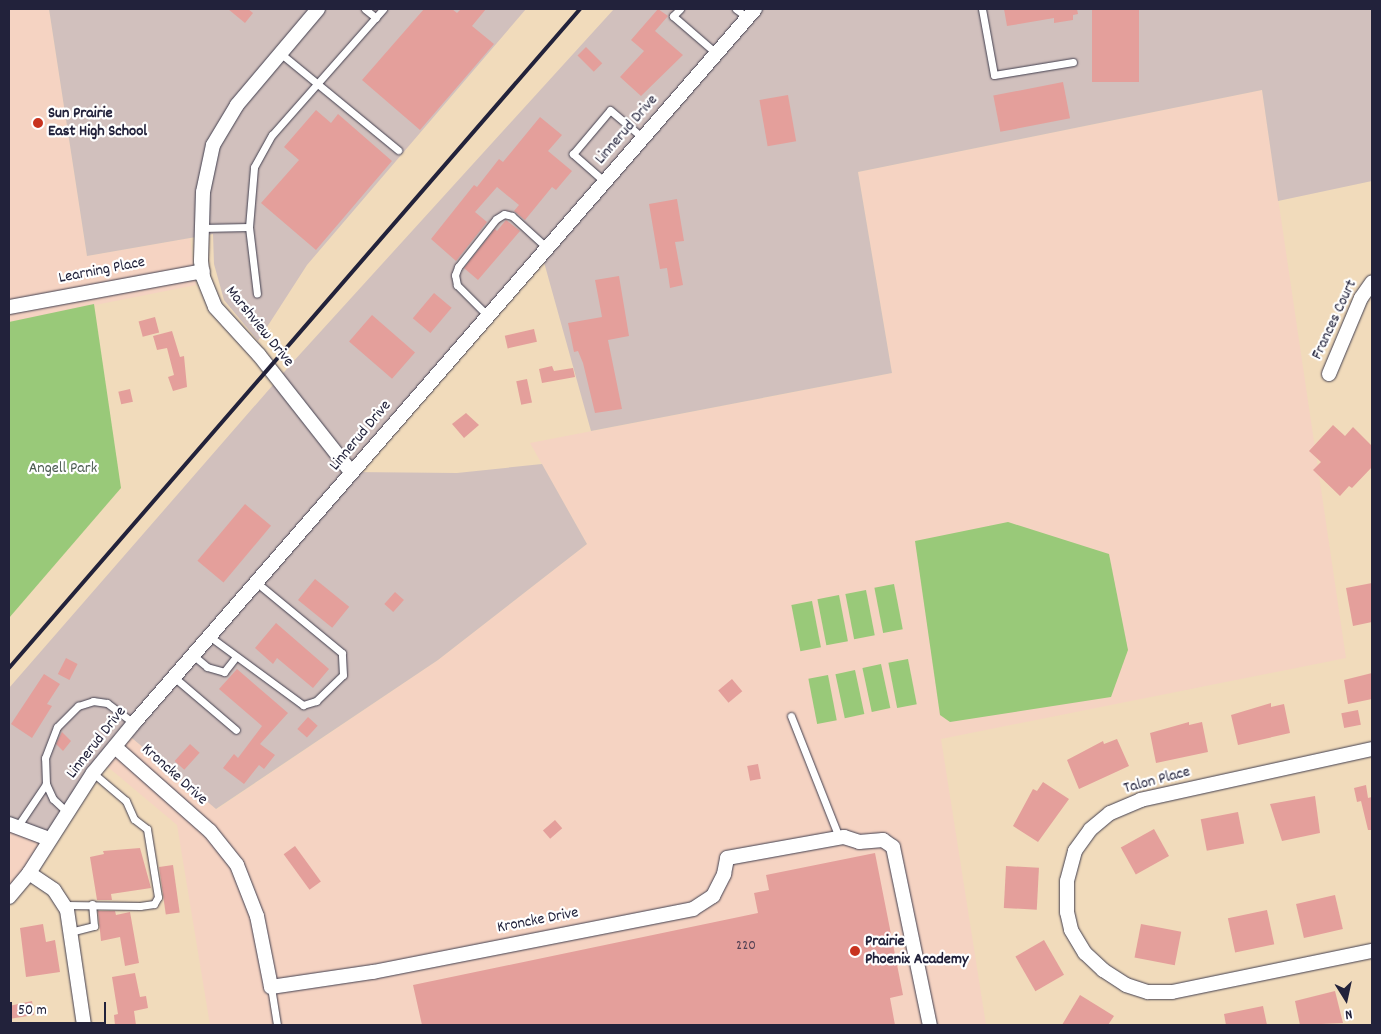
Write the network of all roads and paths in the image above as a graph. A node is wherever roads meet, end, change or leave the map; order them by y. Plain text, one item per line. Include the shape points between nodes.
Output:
1 (318, 9) edge
2 (365, 9) edge
3 (383, 9) edge
4 (680, 9) edge
5 (736, 9) edge
6 (982, 9) edge
7 (752, 13) edge
8 (376, 18) junction
9 (280, 53) junction
10 (717, 54) junction
11 (1073, 62) dead end
12 (316, 86) junction
13 (644, 138) junction
14 (398, 150) dead end
15 (605, 182) junction
16 (249, 227) junction
17 (201, 228) junction
18 (547, 248) junction
19 (203, 271) junction
20 (1372, 282) edge
21 (257, 294) dead end
22 (9, 307) edge
23 (489, 317) junction
24 (1329, 374) dead end
25 (351, 472) junction
26 (258, 583) junction
27 (209, 636) junction
28 (194, 656) junction
29 (235, 658) junction
30 (175, 678) junction
31 (790, 716) dead end
32 (134, 723) junction
33 (236, 730) dead end
34 (115, 747) junction
35 (1372, 749) edge
36 (93, 773) junction
37 (46, 784) junction
38 (67, 812) junction
39 (13, 826) edge
40 (839, 838) junction
41 (49, 839) junction
42 (28, 873) junction
43 (9, 898) edge
44 (92, 904) junction
45 (65, 905) junction
46 (70, 932) junction
47 (1372, 951) edge
48 (271, 987) junction
49 (84, 1025) edge
50 (277, 1025) edge
51 (930, 1025) edge

1 - 9 street, Marshview Drive
2 - 8 lane
3 - 8 lane
4 - 10 lane via 673,16
5 - 7 lane
6 - 11 lane via 994,75
7 - 10 street, Linnerud Drive
8 - 12 lane
9 - 12 lane
9 - 17 street, Marshview Drive via 237,104 213,145 203,192
10 - 13 street, Linnerud Drive
12 - 14 lane
12 - 16 lane via 272,135 254,167
13 - 15 street, Linnerud Drive
13 - 15 lane via 610,110 573,154
15 - 18 street, Linnerud Drive
16 - 17 lane
16 - 21 lane
17 - 19 street, Marshview Drive
18 - 23 street, Linnerud Drive
18 - 23 lane via 512,216 504,214 485,233 455,275 457,285
19 - 22 street, Learning Place via 113,285
19 - 25 street, Marshview Drive via 215,307 259,355
20 - 24 street, Frances Court via 1361,298
23 - 25 street, Linnerud Drive
25 - 26 street, Linnerud Drive
26 - 27 street, Linnerud Drive
26 - 29 lane via 342,653 343,675 316,701 303,705
27 - 28 street, Linnerud Drive
27 - 29 lane
28 - 29 lane via 208,667 224,672
28 - 30 street, Linnerud Drive
30 - 32 street, Linnerud Drive
30 - 33 lane
31 - 40 lane
32 - 34 street, Linnerud Drive
32 - 37 lane via 107,703 93,700 78,706 54,735 45,758
34 - 36 street, Linnerud Drive
34 - 48 street, Kroncke Drive via 210,831 237,865 257,916
35 - 47 street, Talon Place via 1140,800 1110,813 1090,830 1075,851 1067,882 1067,912 1071,930 1085,953 1126,985 1148,992 1172,992
36 - 38 street, Linnerud Drive
36 - 44 lane via 126,801 134,819 148,829 158,897 154,904 140,906
37 - 38 lane via 53,800
37 - 39 lane
38 - 41 street, Linnerud Drive
39 - 41 street
40 - 48 street, Kroncke Drive via 727,858 724,874 712,896 693,909 373,972
40 - 51 street, Kroncke Drive via 859,842 883,840 893,846
41 - 42 street, Linnerud Drive
42 - 43 street, Linnerud Drive
42 - 45 street via 54,890
44 - 45 lane
44 - 46 lane via 94,926
45 - 46 street
46 - 49 street
48 - 50 lane

